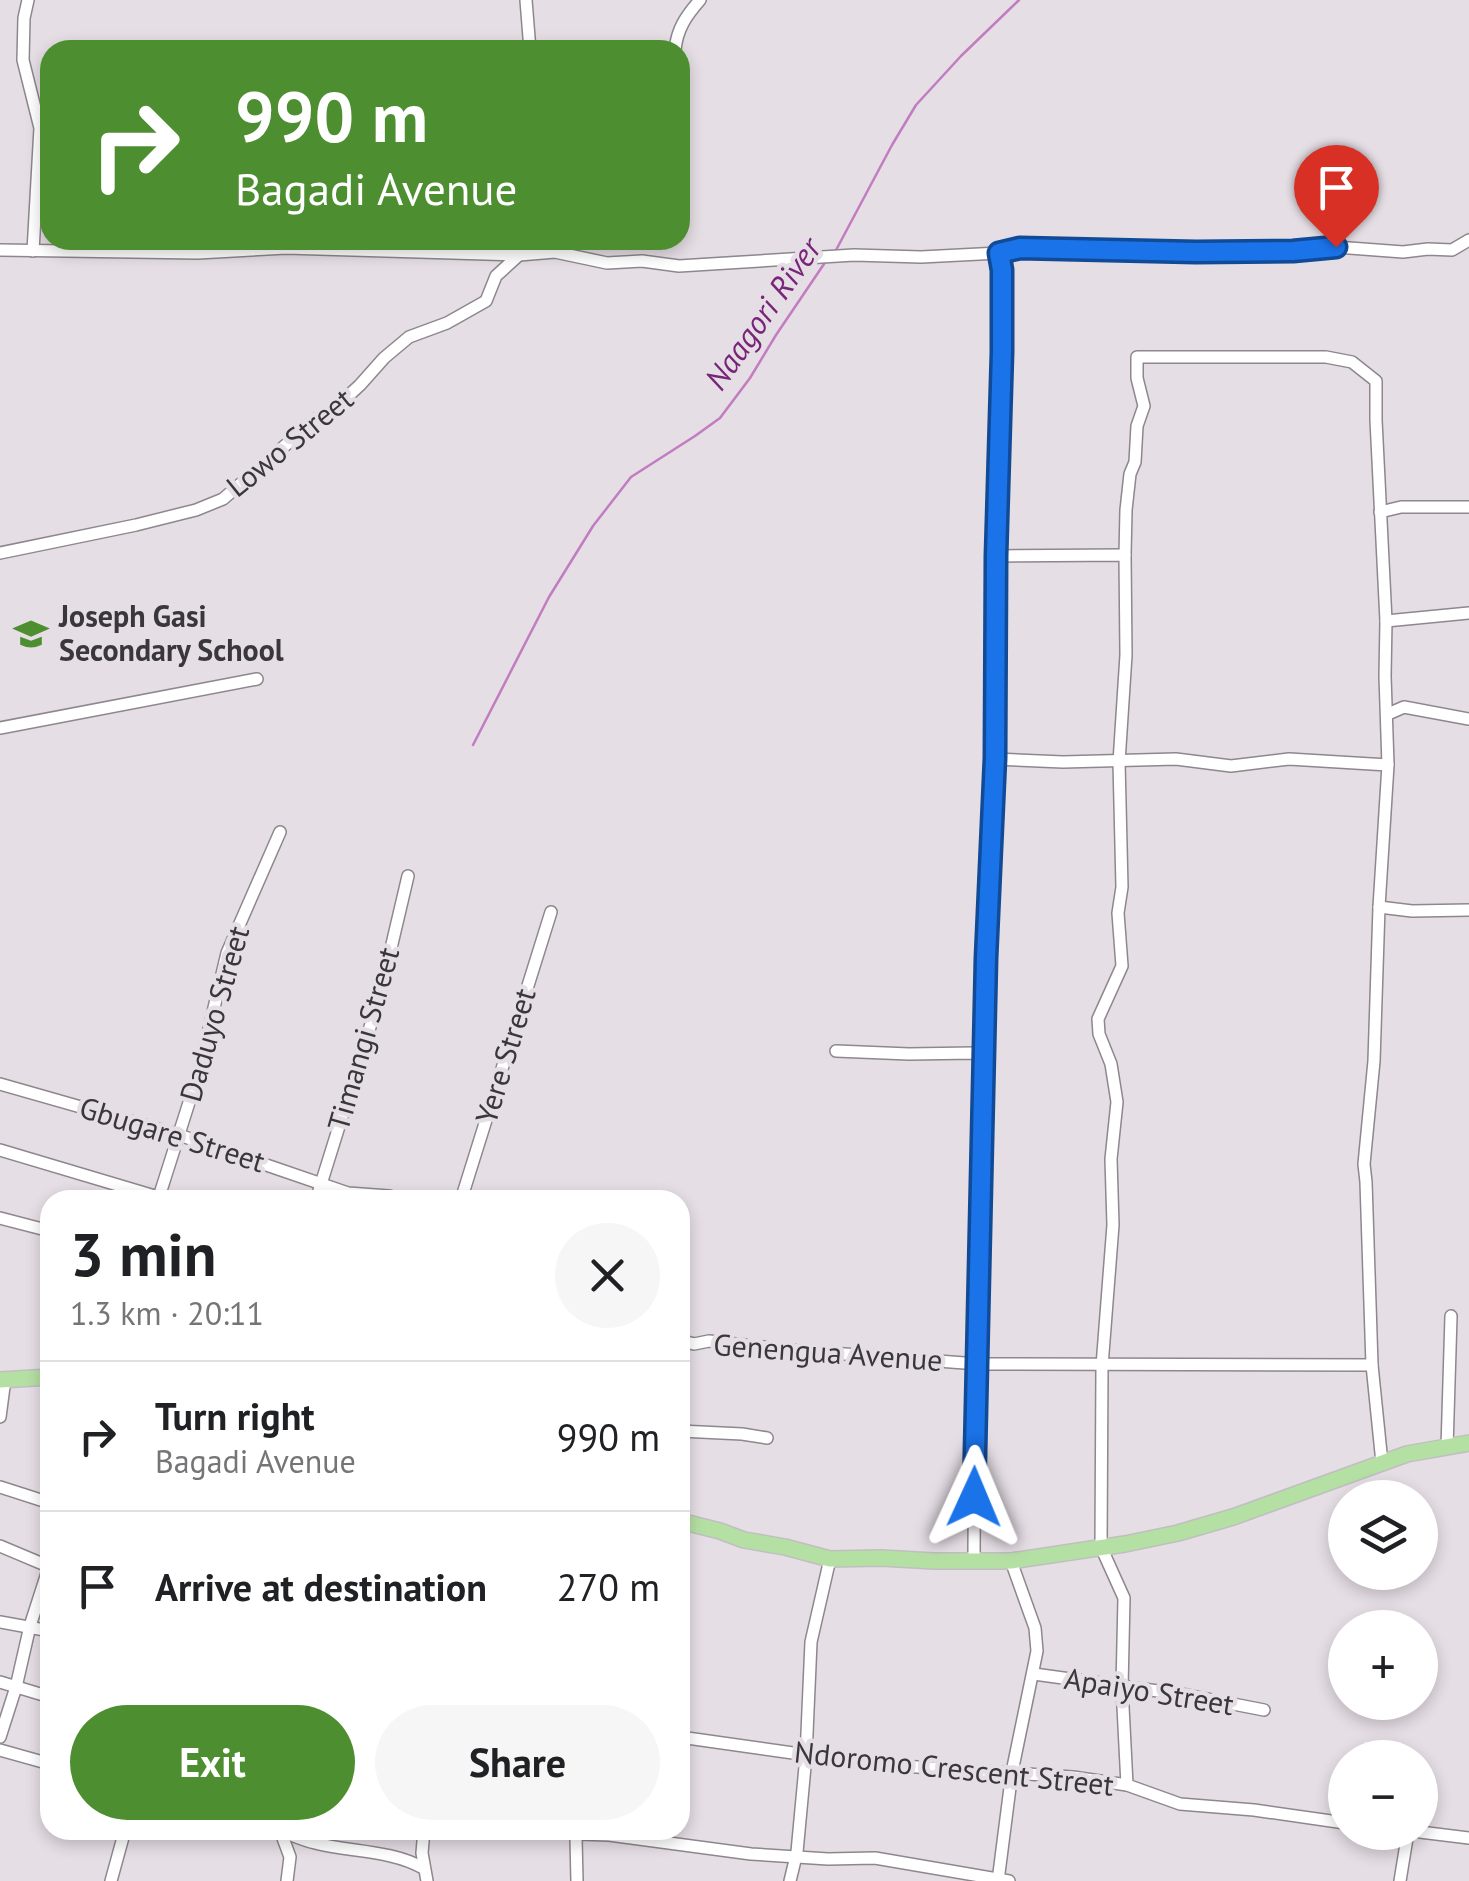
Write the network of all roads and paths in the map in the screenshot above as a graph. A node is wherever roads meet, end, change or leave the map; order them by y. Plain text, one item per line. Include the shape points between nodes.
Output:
1 (28, 0) edge
2 (526, 0) edge
3 (700, 0) edge
4 (529, 40) edge
5 (677, 40) edge
6 (1469, 240) edge
7 (0, 250) edge
8 (251, 250) edge
9 (364, 250) edge
10 (519, 250) edge
11 (32, 251) junction
12 (999, 253) junction
13 (519, 254) junction
14 (1469, 507) edge
15 (1380, 512) junction
16 (0, 552) edge
17 (996, 556) junction
18 (1125, 556) junction
19 (1469, 612) edge
20 (1386, 622) junction
21 (256, 679) dead end
22 (1388, 714) junction
23 (1469, 719) edge
24 (0, 728) edge
25 (995, 758) junction
26 (1119, 762) junction
27 (1388, 765) junction
28 (280, 832) dead end
29 (408, 876) dead end
30 (1379, 907) junction
31 (1469, 910) edge
32 (550, 912) dead end
33 (836, 1051) dead end
34 (985, 1057) junction
35 (0, 1084) edge
36 (178, 1134) junction
37 (0, 1150) edge
38 (320, 1182) junction
39 (132, 1190) edge
40 (164, 1190) edge
41 (318, 1190) edge
42 (340, 1190) edge
43 (464, 1190) edge
44 (0, 1218) edge
45 (40, 1229) edge
46 (1452, 1316) dead end
47 (690, 1343) edge
48 (978, 1364) junction
49 (1372, 1365) junction
50 (1102, 1366) junction
51 (40, 1378) edge
52 (2, 1380) edge
53 (0, 1418) edge
54 (690, 1431) edge
55 (767, 1438) dead end
56 (1469, 1443) edge
57 (1446, 1448) junction
58 (1382, 1463) junction
59 (0, 1487) edge
60 (40, 1500) edge
61 (690, 1524) edge
62 (0, 1546) edge
63 (1101, 1546) junction
64 (830, 1558) junction
65 (974, 1561) junction
66 (1011, 1561) junction
67 (40, 1562) edge
68 (40, 1596) edge
69 (0, 1622) edge
70 (30, 1626) junction
71 (40, 1628) edge
72 (1034, 1674) junction
73 (0, 1682) edge
74 (16, 1687) junction
75 (1122, 1687) junction
76 (40, 1694) edge
77 (1264, 1710) dead end
78 (0, 1737) edge
79 (690, 1738) edge
80 (0, 1750) edge
81 (806, 1756) junction
82 (40, 1761) edge
83 (1012, 1772) junction
84 (1127, 1785) junction
85 (1328, 1820) edge
86 (1438, 1834) edge
87 (1469, 1838) edge
88 (121, 1840) edge
89 (283, 1840) edge
90 (306, 1840) edge
91 (423, 1840) edge
92 (578, 1840) edge
93 (646, 1840) edge
94 (1405, 1850) edge
95 (796, 1855) junction
96 (425, 1875) edge
97 (1002, 1880) edge
98 (111, 1881) edge
99 (287, 1881) edge
100 (578, 1881) edge
101 (790, 1881) edge
102 (1400, 1881) edge

1 - 11 street via 23,60 40,128
2 - 4 street
3 - 5 street
6 - 12 street via 1452,250 1404,252 1336,247
7 - 11 street
8 - 11 street
9 - 13 street
10 - 13 street
12 - 13 street via 679,266
12 - 17 street
13 - 16 street, Lowo Street via 496,276 486,301 408,337 223,499
14 - 15 street
15 - 18 street via 1376,381 1352,362 1137,357 1144,406 1136,426
15 - 20 street
17 - 18 street
17 - 25 street
18 - 26 street
19 - 20 street
20 - 22 street
21 - 24 street
22 - 23 street via 1404,707
22 - 27 street
25 - 26 street
25 - 34 street
26 - 27 street
26 - 50 street via 1122,966 1098,1020 1117,1102
27 - 30 street
28 - 36 street, Daduyo Street via 227,952
29 - 38 street, Timangi Street via 371,1028
30 - 31 street
30 - 49 street via 1364,1164
32 - 43 street, Yere Street
33 - 34 street
34 - 48 street
35 - 36 street, Gbugare Street
36 - 38 street, Gbugare Street
36 - 40 street, Daduyo Street
37 - 39 street
38 - 41 street, Timangi Street
38 - 42 street, Gbugare Street
44 - 45 street
46 - 57 street
47 - 48 street, Genengua Avenue
48 - 50 street, Genengua Avenue
48 - 65 street
49 - 50 street, Genengua Avenue
49 - 58 street
50 - 63 street
51 - 52 main road
52 - 53 street
54 - 55 street
56 - 57 main road
57 - 58 main road
58 - 63 main road via 1233,1517
59 - 60 street
61 - 64 main road
62 - 67 street
63 - 66 main road
63 - 75 street via 1124,1598
64 - 65 main road
64 - 81 street via 811,1642
65 - 66 main road
66 - 72 street via 1035,1628
68 - 70 street
69 - 70 street
70 - 71 street
70 - 74 street
72 - 75 street, Apaiyo Street
72 - 83 street
73 - 74 street
74 - 76 street
74 - 78 street
75 - 77 street, Apaiyo Street
75 - 84 street
79 - 81 street, Ndoromo Crescent Street
80 - 82 street
81 - 83 street, Ndoromo Crescent Street
81 - 95 street
83 - 84 street, Ndoromo Crescent Street
83 - 97 street
84 - 85 street, Ndoromo Crescent Street via 1180,1804
86 - 87 street
88 - 98 street
89 - 99 street via 290,1857
90 - 96 street via 413,1862
91 - 96 street
92 - 100 street
93 - 95 street
94 - 102 street
95 - 97 street via 875,1858
95 - 101 street

